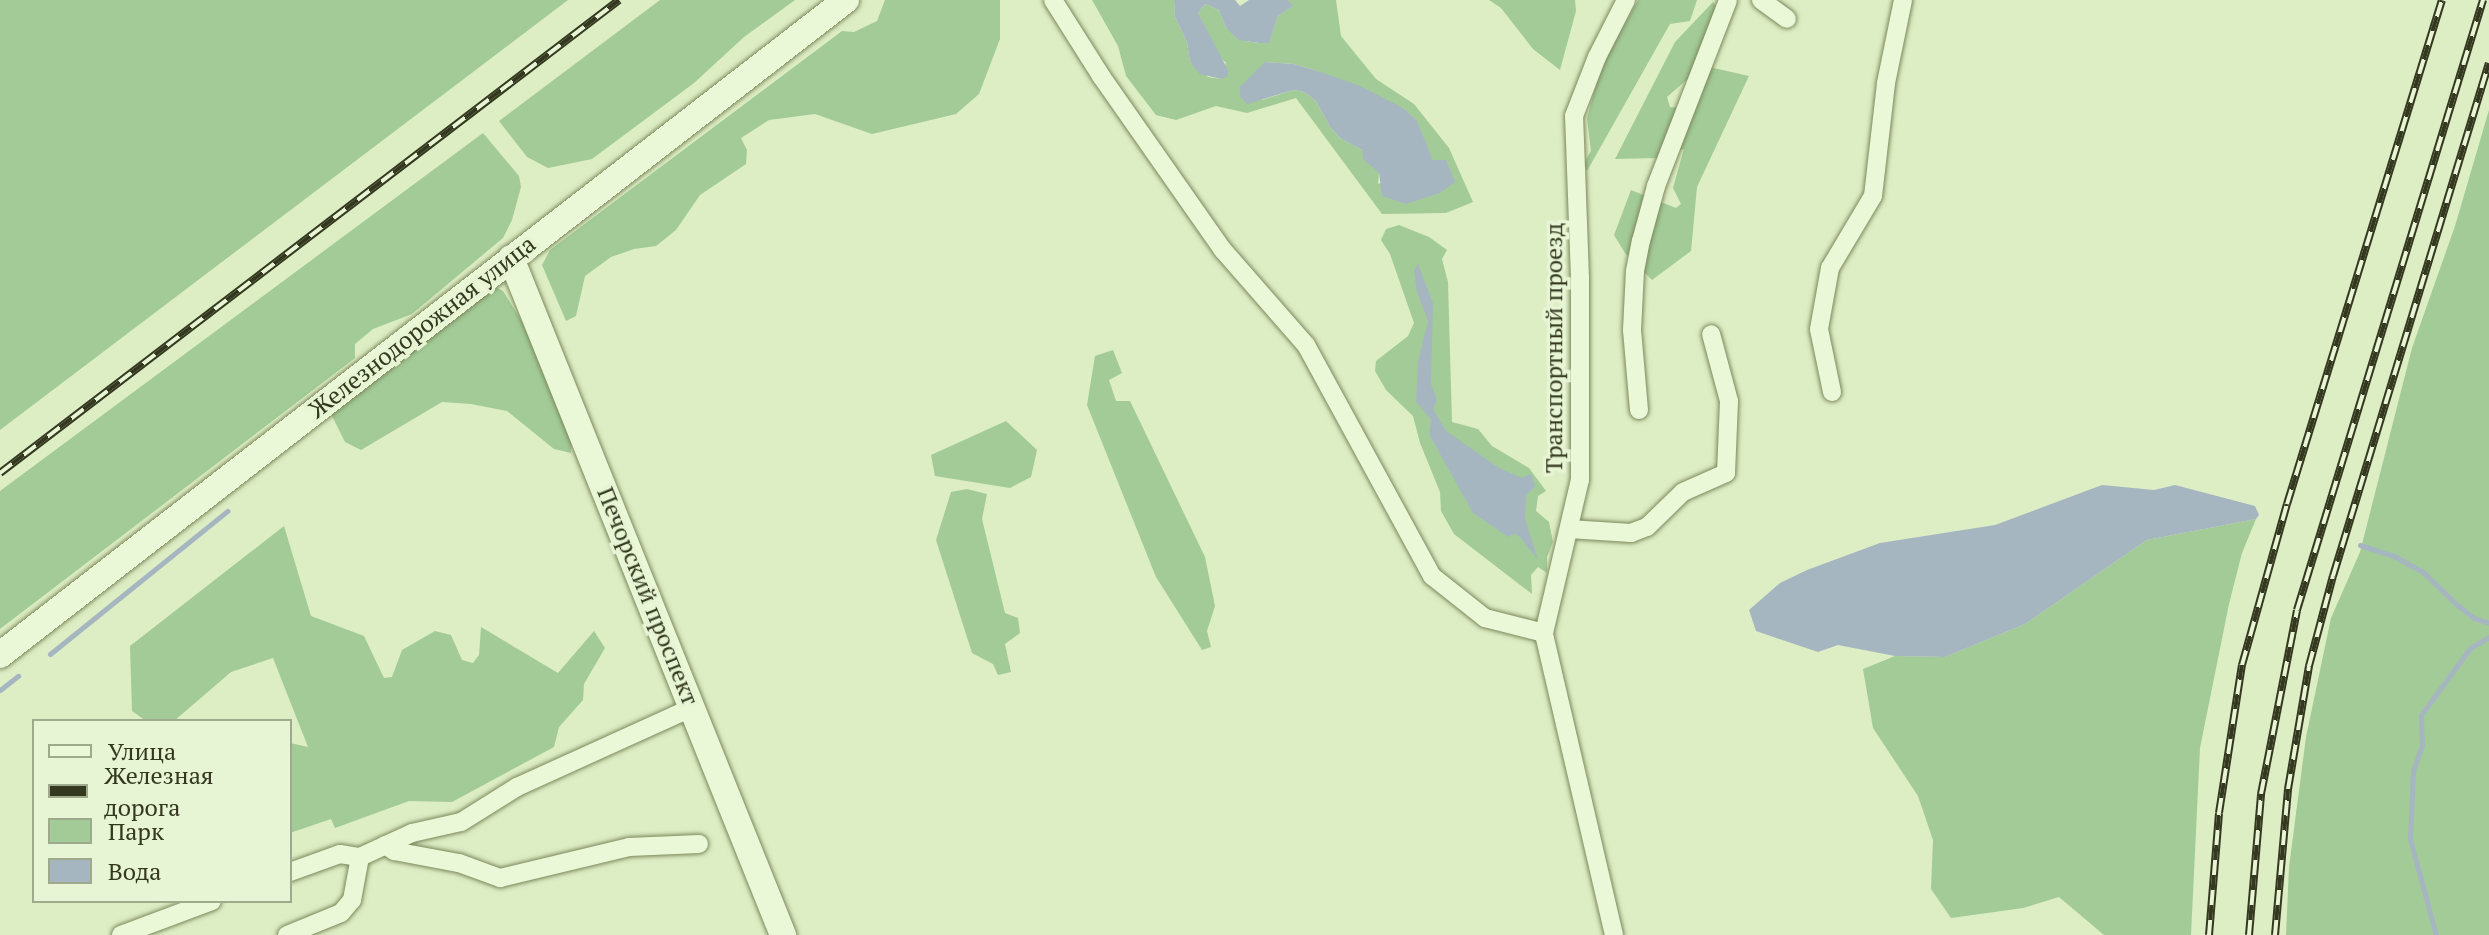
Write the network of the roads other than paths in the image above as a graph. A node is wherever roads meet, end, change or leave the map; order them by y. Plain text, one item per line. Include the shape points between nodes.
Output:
1 (846, 0) edge
2 (1053, 0) edge
3 (1626, 0) edge
4 (1728, 0) edge
5 (1761, 0) edge
6 (1903, 0) edge
7 (1787, 19) dead end
8 (511, 258) junction
9 (1711, 334) dead end
10 (1832, 392) dead end
11 (1639, 410) dead end
12 (1569, 529) junction
13 (1544, 633) junction
14 (0, 655) edge
15 (693, 707) junction
16 (699, 844) dead end
17 (385, 845) junction
18 (360, 857) junction
19 (292, 871) edge
20 (207, 903) edge
21 (121, 935) edge
22 (287, 935) edge
23 (783, 935) edge
24 (1614, 935) edge

1 - 8 main road, Железнодорожная улица
2 - 13 street via 1223,250 1306,345 1432,576 1485,618
3 - 12 street, Транспортный проезд via 1574,116 1580,480
4 - 11 street via 1656,186 1641,241 1632,330
5 - 7 street
6 - 10 street via 1886,83 1873,196 1830,268 1827,284 1819,329
8 - 14 main road, Железнодорожная улица
8 - 15 main road, Печорский проспект
9 - 12 street via 1729,401 1726,473 1683,492 1647,527 1631,533
12 - 13 street, Транспортный проезд
13 - 24 street, Транспортный проезд
15 - 17 street via 517,787 461,822
15 - 23 main road, Печорский проспект
16 - 17 street via 629,847 500,878
17 - 18 street
18 - 19 street via 340,854
18 - 22 street via 352,900 341,913
20 - 21 street

